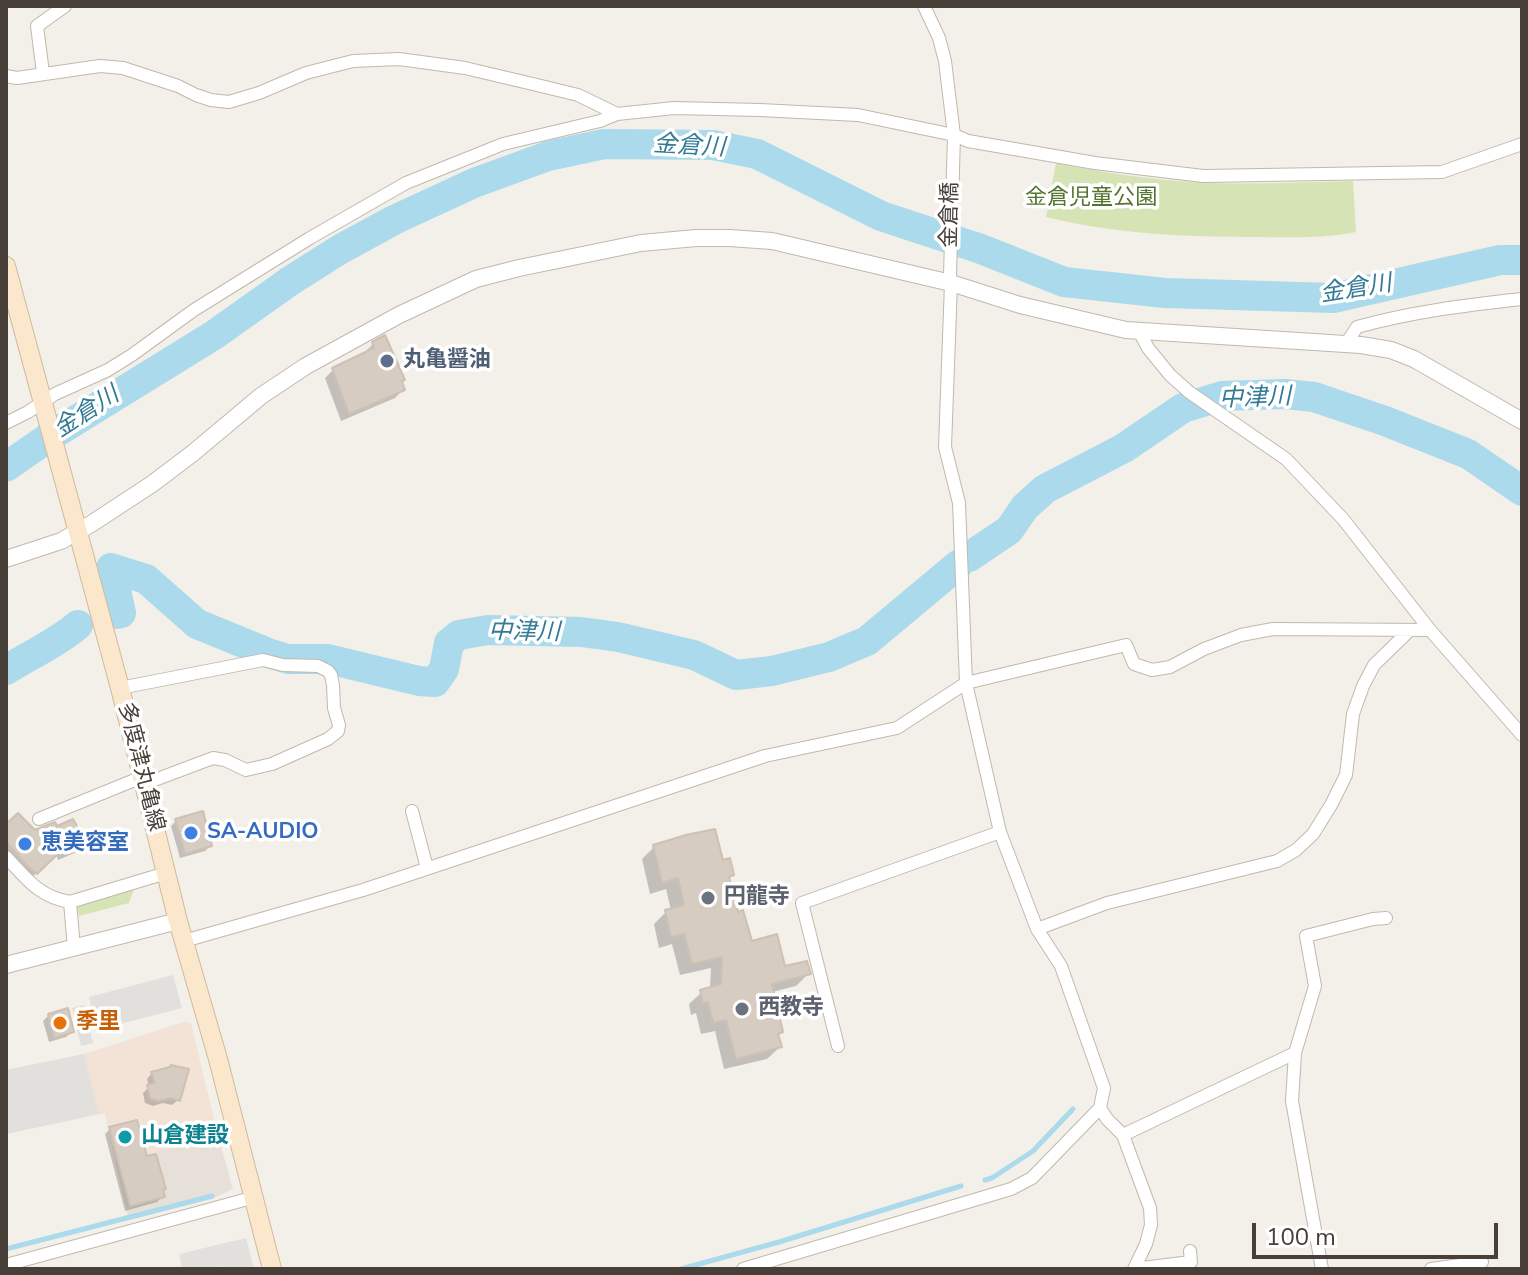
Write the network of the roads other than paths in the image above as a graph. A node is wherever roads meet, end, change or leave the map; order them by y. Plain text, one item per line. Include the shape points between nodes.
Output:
1 (65, 6) edge
2 (924, 6) edge
3 (43, 73) junction
4 (6, 76) edge
5 (617, 114) junction
6 (954, 135) junction
7 (1522, 144) edge
8 (6, 266) edge
9 (951, 276) junction
10 (1522, 299) edge
11 (1139, 331) junction
12 (1346, 344) junction
13 (43, 401) junction
14 (1522, 421) edge
15 (6, 423) edge
16 (78, 532) junction
17 (6, 559) edge
18 (1410, 630) junction
19 (1430, 630) junction
20 (966, 683) junction
21 (120, 688) junction
22 (1522, 735) edge
23 (143, 780) junction
24 (412, 811) dead end
25 (39, 819) dead end
26 (1000, 832) junction
27 (6, 857) edge
28 (427, 868) junction
29 (166, 873) junction
30 (70, 902) junction
31 (1386, 918) dead end
32 (178, 921) junction
33 (1037, 929) junction
34 (184, 941) junction
35 (74, 948) junction
36 (6, 965) edge
37 (838, 1046) dead end
38 (1295, 1053) junction
39 (1100, 1108) junction
40 (1123, 1135) junction
41 (255, 1197) junction
42 (1190, 1251) dead end
43 (1482, 1262) dead end
44 (6, 1265) edge
45 (272, 1269) edge
46 (743, 1269) edge
47 (1134, 1269) edge
48 (1322, 1269) edge
49 (1431, 1269) edge

1 - 3 street via 37,26
2 - 6 street, 金倉橋 via 945,61
3 - 4 street
3 - 5 street via 123,68 229,102 353,61 399,59 551,88
5 - 6 street via 674,108 858,115
5 - 13 street via 503,144 406,183 194,310 108,370
6 - 7 street via 1095,163 1203,176 1442,172
6 - 9 street, 金倉橋
8 - 13 main road, 多度津丸亀線
9 - 11 street via 1020,305
9 - 16 street via 772,241 729,238 641,243 476,279 306,366 152,484
9 - 20 street, 金倉橋 via 945,447 959,503
10 - 12 street via 1391,318 1357,327
11 - 12 street
11 - 19 street via 1189,392 1286,459 1343,519
12 - 14 street via 1414,359
13 - 15 street
13 - 16 main road, 多度津丸亀線
16 - 17 street
16 - 21 main road, 多度津丸亀線
18 - 19 street
18 - 20 street via 1273,629 1241,635 1152,670 1134,664 1126,645
18 - 33 street via 1374,665 1363,686 1353,714 1346,775 1313,834 1296,850 1277,861 1107,903
19 - 22 street
20 - 26 street, 金倉橋
20 - 28 street via 897,728 765,756
21 - 23 main road, 多度津丸亀線
21 - 23 street via 263,660 318,666 331,675 339,725 328,739 246,770 213,758
23 - 25 street
23 - 29 main road, 多度津丸亀線
24 - 28 street
26 - 33 street, 金倉橋
26 - 37 street via 802,903
27 - 30 street via 34,888
28 - 34 street
29 - 30 street
29 - 32 main road, 多度津丸亀線
30 - 35 street
31 - 38 street via 1306,936 1315,986
32 - 34 main road, 多度津丸亀線
32 - 35 street
33 - 39 street, 金倉橋 via 1061,966 1104,1088
34 - 41 main road, 多度津丸亀線
35 - 36 street
38 - 40 street
38 - 48 street via 1292,1101
39 - 40 street
39 - 46 street via 1032,1178 1011,1189
40 - 47 street via 1150,1208 1151,1225
41 - 44 street
41 - 45 main road, 多度津丸亀線
42 - 47 street via 1191,1262
43 - 49 street

